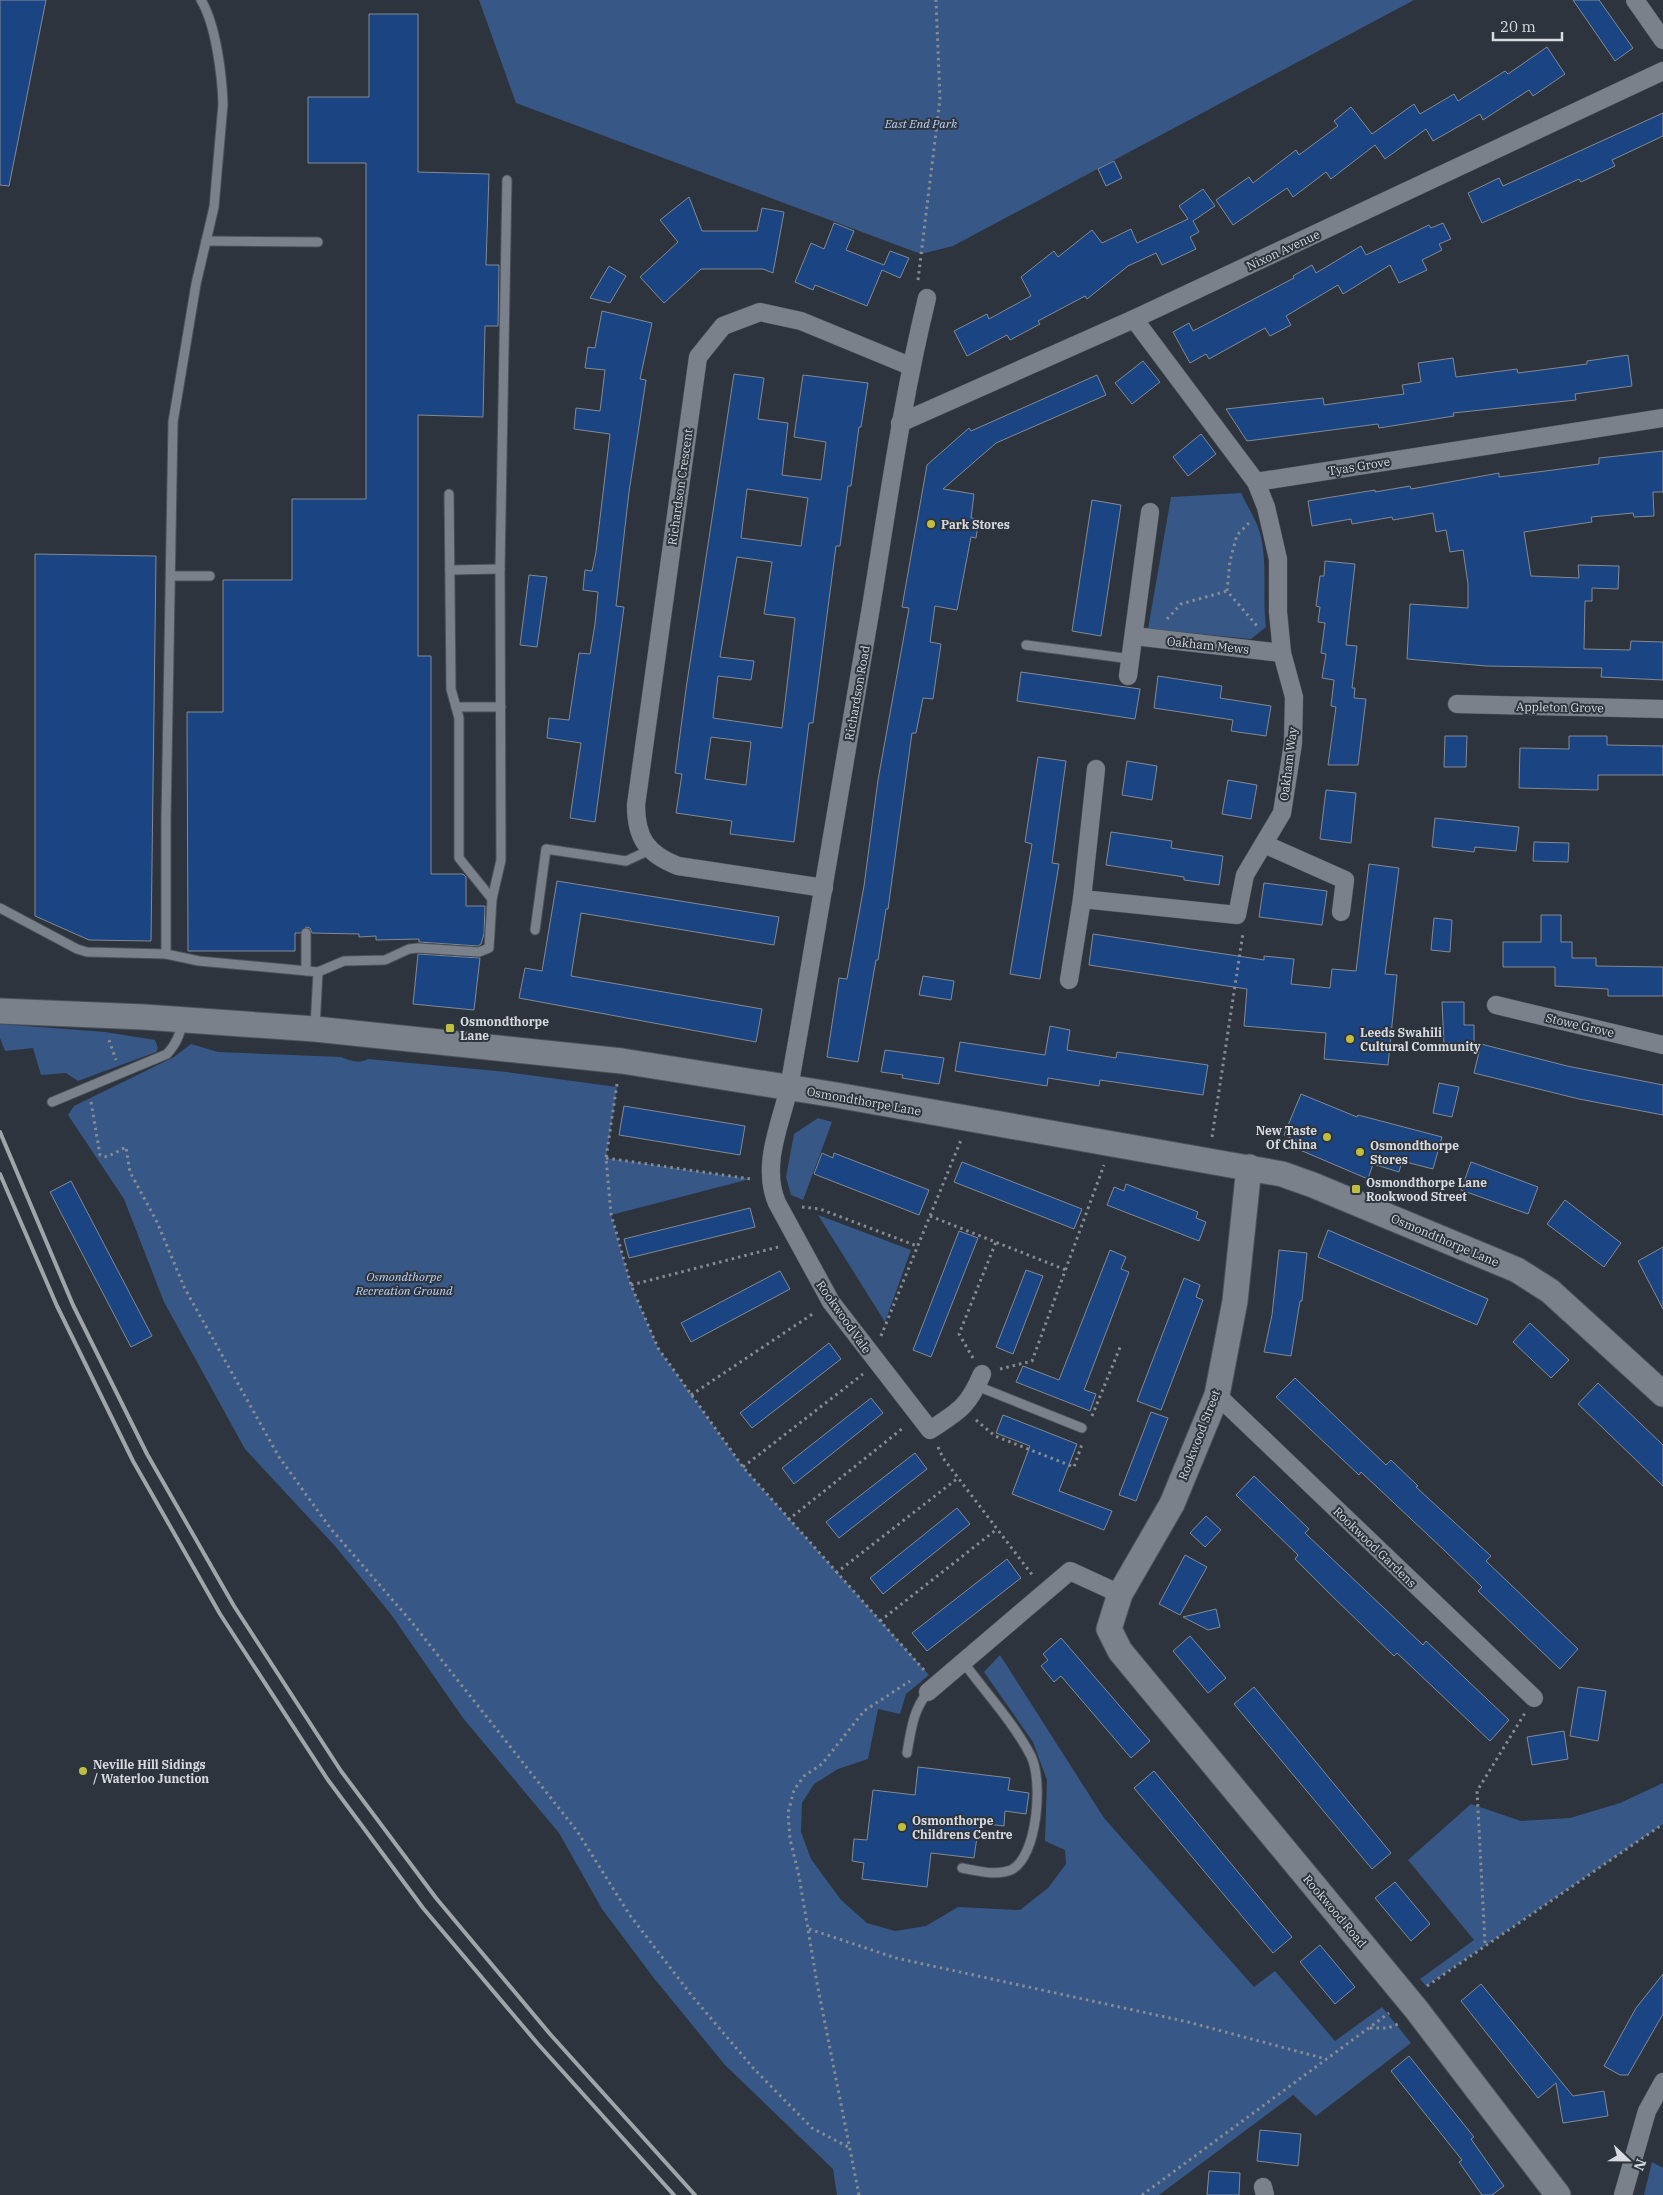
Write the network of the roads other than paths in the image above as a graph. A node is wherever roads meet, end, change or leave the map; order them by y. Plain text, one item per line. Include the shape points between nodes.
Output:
1 (201, 0) edge
2 (1635, 0) edge
3 (1663, 40) edge
4 (1663, 71) edge
5 (507, 180) dead end
6 (206, 241) junction
7 (318, 242) dead end
8 (927, 298) road end
9 (1134, 319) junction
10 (910, 366) junction
11 (1663, 418) edge
12 (900, 423) junction
13 (1256, 482) junction
14 (449, 494) dead end
15 (1150, 512) dead end
16 (500, 569) junction
17 (450, 570) junction
18 (170, 576) junction
19 (210, 576) dead end
20 (1134, 636) junction
21 (1026, 645) dead end
22 (1282, 653) junction
23 (1131, 658) junction
24 (1128, 676) dead end
25 (1457, 704) dead end
26 (456, 707) junction
27 (501, 707) junction
28 (1663, 709) edge
29 (1096, 769) dead end
30 (1264, 844) junction
31 (650, 850) junction
32 (824, 888) junction
33 (492, 899) junction
34 (1082, 899) junction
35 (0, 908) edge
36 (1341, 912) dead end
37 (535, 930) dead end
38 (306, 934) dead end
39 (166, 954) junction
40 (306, 971) junction
41 (318, 972) junction
42 (1069, 980) dead end
43 (1496, 1005) dead end
44 (0, 1011) edge
45 (183, 1020) junction
46 (315, 1029) junction
47 (1663, 1045) edge
48 (790, 1088) junction
49 (52, 1102) dead end
50 (1249, 1167) junction
51 (979, 1380) joint
52 (1663, 1394) edge
53 (1216, 1395) junction
54 (1082, 1428) dead end
55 (1120, 1594) junction
56 (1109, 1629) joint
57 (964, 1663) junction
58 (933, 1688) joint
59 (1534, 1698) road end
60 (907, 1753) dead end
61 (962, 1868) dead end
62 (1663, 2082) edge
63 (1558, 2195) edge
64 (1623, 2195) edge

1 - 6 lane via 209,17 223,104 214,207
2 - 3 street
4 - 9 street, Nixon Avenue
5 - 16 lane
6 - 7 lane
6 - 18 lane via 173,422
8 - 10 street, Richardson Road
9 - 12 street, Nixon Avenue
9 - 13 street
10 - 12 street, Richardson Road
10 - 31 street, Richardson Crescent via 801,321 760,312 723,326 698,358 636,805 636,822
11 - 13 street, Tyas Grove
12 - 32 street, Richardson Road
13 - 22 street, Oakham Way via 1266,507 1278,560
14 - 17 lane
15 - 20 street
16 - 17 lane
16 - 27 lane
17 - 26 lane via 451,689
18 - 19 lane
18 - 39 lane
20 - 22 street, Oakham Mews
20 - 23 street
21 - 23 lane
22 - 30 street, Oakham Way via 1294,697 1293,742 1282,813
23 - 24 street
25 - 28 street, Appleton Grove
26 - 27 lane
26 - 33 lane via 459,718 459,858
27 - 33 lane via 501,860
29 - 34 street
30 - 34 street, Oakham Way via 1245,875 1237,914
30 - 36 street via 1345,880
31 - 32 street, Richardson Crescent via 678,866
31 - 37 lane via 626,861 546,849
32 - 48 street, Richardson Road
33 - 41 lane via 489,948 479,952 409,949 385,960 344,961
34 - 42 street
35 - 39 lane via 87,952
38 - 40 lane
39 - 40 lane via 199,961
40 - 41 lane
41 - 46 lane
43 - 47 street, Stowe Grove
44 - 45 street, Osmondthorpe Lane
45 - 46 street, Osmondthorpe Lane
45 - 49 lane via 180,1035 167,1054
46 - 48 street, Osmondthorpe Lane via 622,1061
48 - 50 street, Osmondthorpe Lane
48 - 51 street, Rookwood Vale via 770,1161 770,1182 777,1203 831,1302 930,1430 963,1408
50 - 52 street, Osmondthorpe Lane via 1313,1185 1517,1270 1550,1291
50 - 53 street, Rookwood Street via 1235,1301
51 - 54 lane
53 - 55 street, Rookwood Street via 1172,1504
53 - 59 street, Rookwood Gardens
55 - 56 street, Rookwood Street
55 - 57 street via 1070,1571
56 - 63 street, Rookwood Road via 1120,1651 1408,2000
57 - 58 street
57 - 61 lane via 1032,1758 1038,1782 1029,1845 1021,1863 1004,1872
58 - 60 lane via 919,1703
62 - 64 street via 1648,2111

